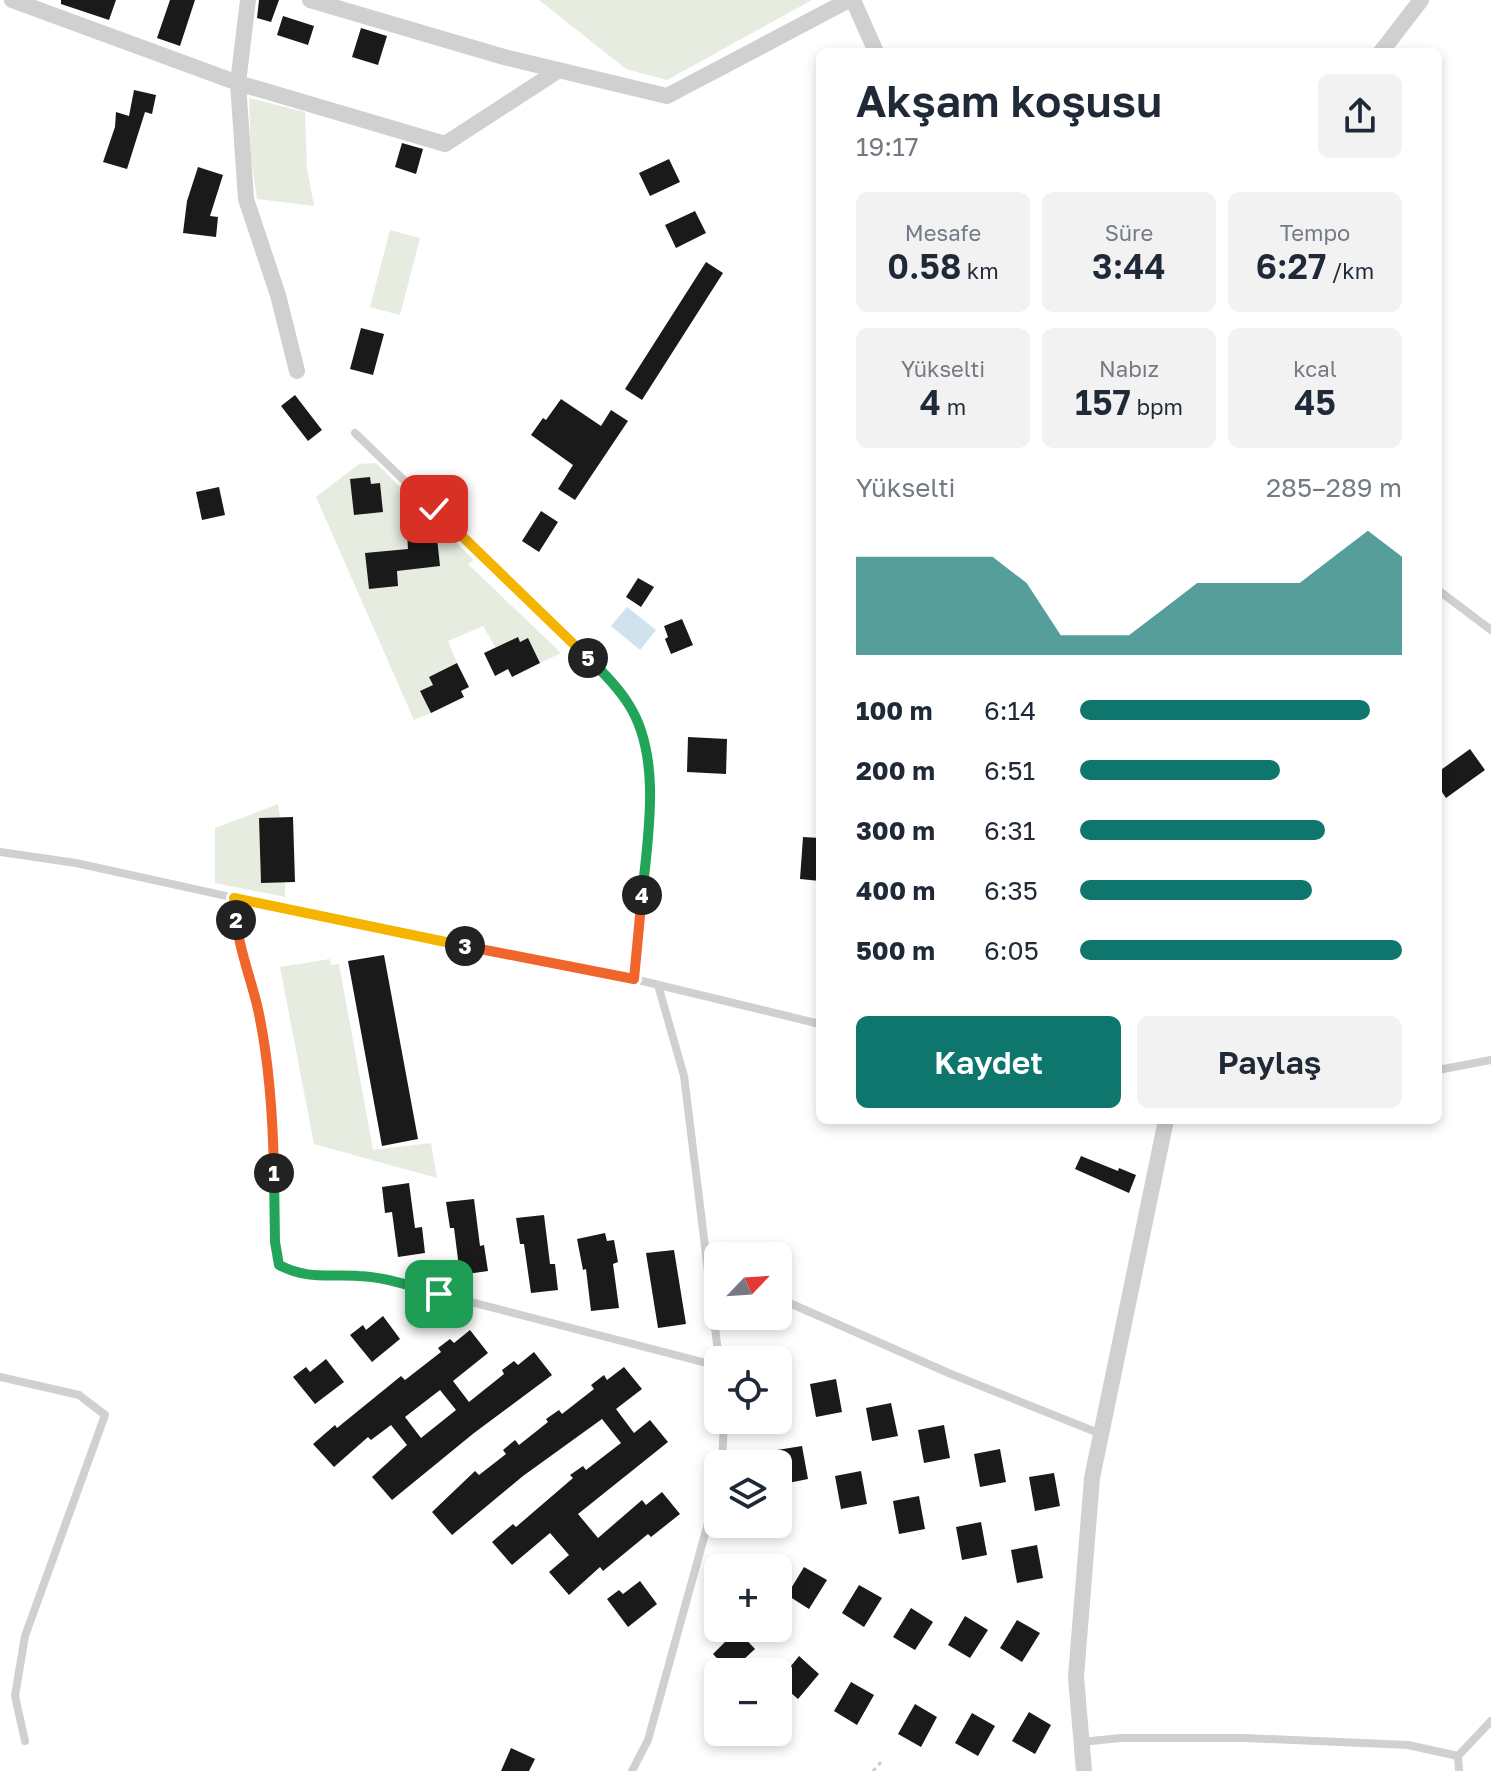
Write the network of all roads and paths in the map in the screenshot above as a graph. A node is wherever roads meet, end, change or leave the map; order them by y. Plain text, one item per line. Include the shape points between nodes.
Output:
1 (12, 0) edge
2 (248, 0) edge
3 (310, 0) edge
4 (851, 0) edge
5 (1421, 0) edge
6 (874, 48) edge
7 (1384, 48) edge
8 (559, 70) junction
9 (238, 83) junction
10 (297, 371) dead end
11 (355, 433) dead end
12 (1442, 593) edge
13 (1491, 630) edge
14 (0, 852) edge
15 (234, 898) junction
16 (634, 979) junction
17 (658, 985) junction
18 (816, 1023) edge
19 (1491, 1060) edge
20 (1442, 1069) edge
21 (1165, 1124) edge
22 (710, 1242) edge
23 (792, 1304) edge
24 (704, 1360) edge
25 (0, 1377) edge
26 (1102, 1434) junction
27 (704, 1538) edge
28 (1491, 1721) edge
29 (25, 1741) dead end
30 (1081, 1742) junction
31 (1458, 1756) junction
32 (882, 1761) dead end
33 (632, 1771) edge
34 (873, 1771) edge
35 (1084, 1771) edge
36 (1459, 1771) edge

1 - 9 street
2 - 9 street
3 - 8 street
4 - 6 street
4 - 8 street via 667,96
5 - 7 street
8 - 9 street via 445,144
9 - 10 street via 246,199
11 - 16 lane via 606,675 630,706 647,748 650,819
12 - 13 lane
14 - 15 lane
15 - 16 lane
15 - 24 lane via 238,937 258,1007 273,1122 279,1265 296,1274 378,1278
16 - 17 lane
17 - 18 lane
17 - 22 lane via 684,1076
19 - 20 lane
21 - 26 street
23 - 26 lane
25 - 29 lane via 79,1395 105,1415 25,1636 15,1696
26 - 30 street via 1092,1478 1076,1677
27 - 33 lane via 648,1740
28 - 31 lane
30 - 31 lane via 1245,1738 1408,1745
30 - 35 street
31 - 36 lane
32 - 34 path

